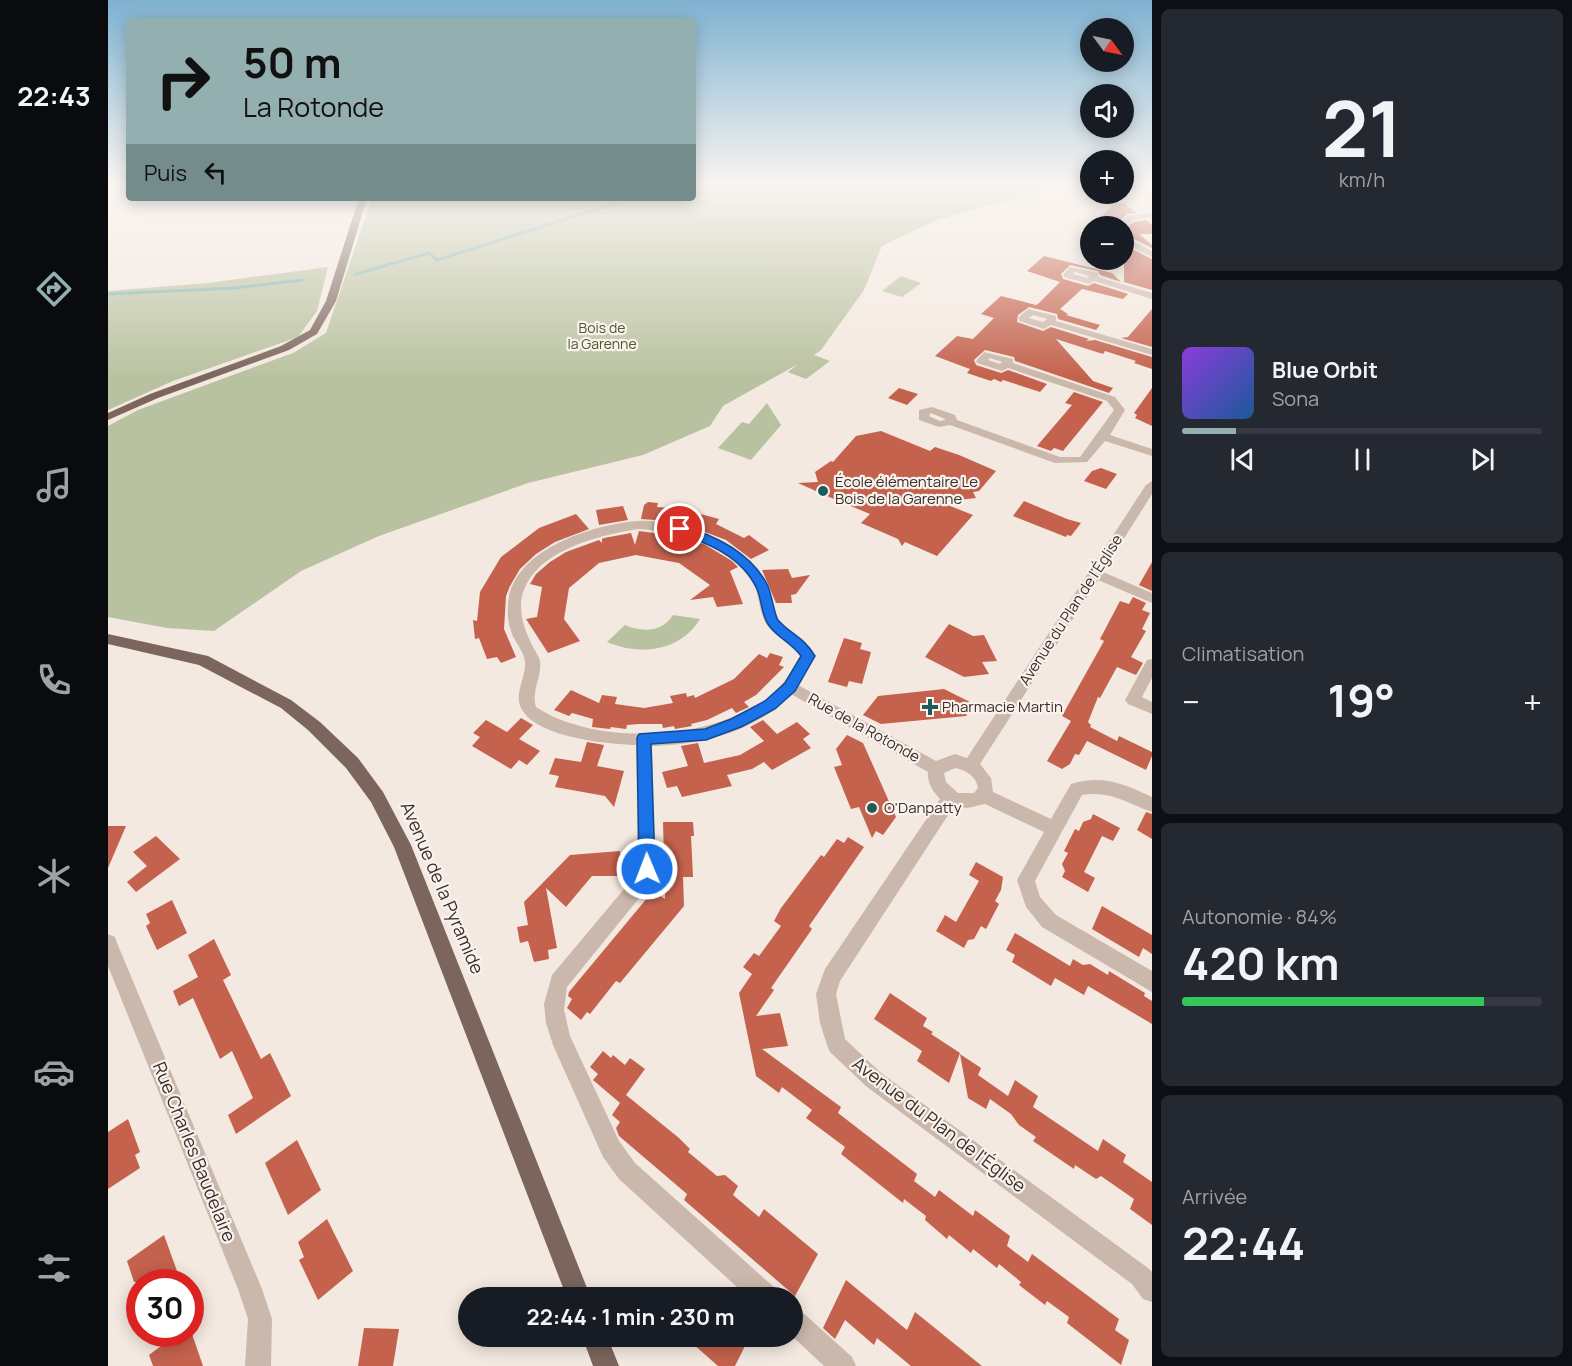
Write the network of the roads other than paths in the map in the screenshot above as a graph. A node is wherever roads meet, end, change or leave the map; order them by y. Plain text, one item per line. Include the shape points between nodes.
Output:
1 (347, 250) edge
2 (1092, 278) dead end
3 (1152, 296) edge
4 (1049, 322) dead end
5 (1152, 352) edge
6 (1006, 364) dead end
7 (108, 417) edge
8 (951, 422) dead end
9 (1103, 436) junction
10 (1152, 453) edge
11 (1152, 484) edge
12 (1096, 574) junction
13 (1152, 598) edge
14 (108, 639) edge
15 (1152, 664) edge
16 (790, 687) junction
17 (1152, 708) edge
18 (644, 738) junction
19 (971, 765) junction
20 (938, 769) junction
21 (983, 795) junction
22 (950, 798) junction
23 (1152, 805) edge
24 (1055, 829) junction
25 (108, 943) edge
26 (1152, 982) edge
27 (575, 1287) edge
28 (755, 1287) edge
29 (1152, 1290) edge
30 (803, 1330) edge
31 (598, 1347) edge
32 (258, 1366) edge
33 (606, 1366) edge
34 (843, 1366) edge

1 - 7 main road via 331,301 314,332 285,348
2 - 3 street
4 - 5 street
6 - 9 street via 1111,399 1120,410
8 - 9 street via 1059,461 1083,460
9 - 10 street
11 - 12 street, Avenue du Plan de l'Église
12 - 13 street
12 - 19 street, Avenue du Plan de l'Église
14 - 27 main road, Avenue de la Pyramide via 203,660 286,704 352,763 377,797 402,844
15 - 17 street via 1133,700
16 - 18 street via 770,705 706,734
16 - 18 street via 808,656 806,650 774,624 760,584 734,554 700,536 660,526 620,526 586,534 545,555 520,587 514,626 533,661 527,705 534,715 562,728 591,736
16 - 20 street, Rue de la Rotonde
18 - 28 street via 647,869 642,881 559,982 553,1001 555,1021 611,1149 627,1171
19 - 20 street via 948,762
19 - 21 street via 986,783
20 - 22 street via 938,787
21 - 22 street via 973,802
21 - 24 street
22 - 29 street, Avenue du Plan de l'Église via 832,976 826,993 837,1045 874,1080 1140,1276
23 - 24 street via 1098,784 1077,789
24 - 26 street via 1026,880 1032,901 1049,921
25 - 32 street, Rue Charles Baudelaire via 250,1289 260,1319
30 - 34 street
31 - 33 main road

